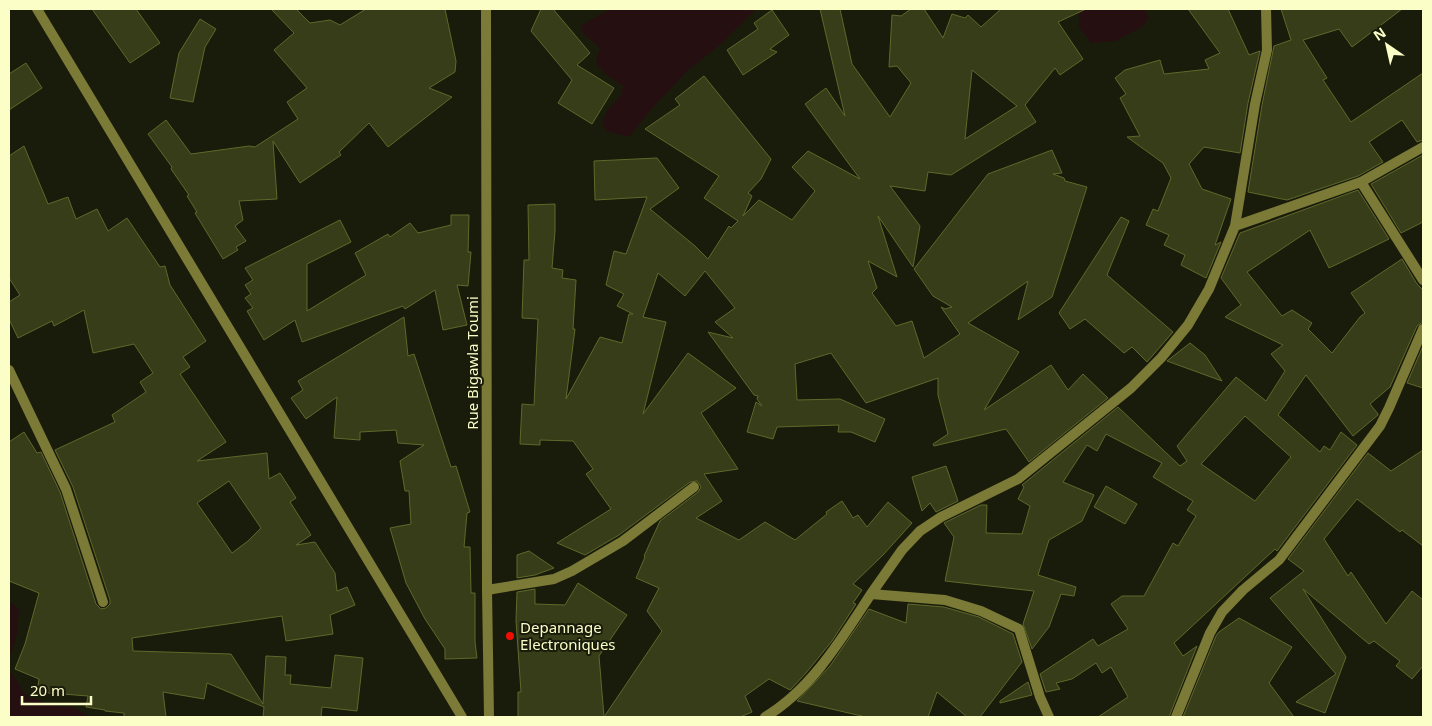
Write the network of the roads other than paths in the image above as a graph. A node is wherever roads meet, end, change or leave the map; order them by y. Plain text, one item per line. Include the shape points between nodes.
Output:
1 (37, 9) edge
2 (486, 9) edge
3 (1266, 9) edge
4 (1423, 148) edge
5 (1361, 182) junction
6 (1235, 226) junction
7 (1423, 280) edge
8 (1423, 329) edge
9 (9, 370) edge
10 (694, 487) dead end
11 (487, 590) junction
12 (871, 594) junction
13 (103, 602) dead end
14 (462, 717) edge
15 (489, 717) edge
16 (765, 717) edge
17 (1049, 717) edge
18 (1176, 717) edge

1 - 14 street
2 - 11 street, Rue Bigawla Toumi
3 - 6 street via 1267,50
4 - 5 street
5 - 6 street
5 - 7 street
6 - 12 street via 1209,289 1188,325 1161,358 1124,393 1018,479 920,531 902,550
8 - 18 street via 1380,426 1279,560 1222,612 1210,633
9 - 13 street via 66,489
10 - 11 street via 623,541 554,579
11 - 15 street, Rue Bigawla Toumi
12 - 16 street via 837,646 805,684 778,710
12 - 17 street via 945,600 981,611 1019,629

